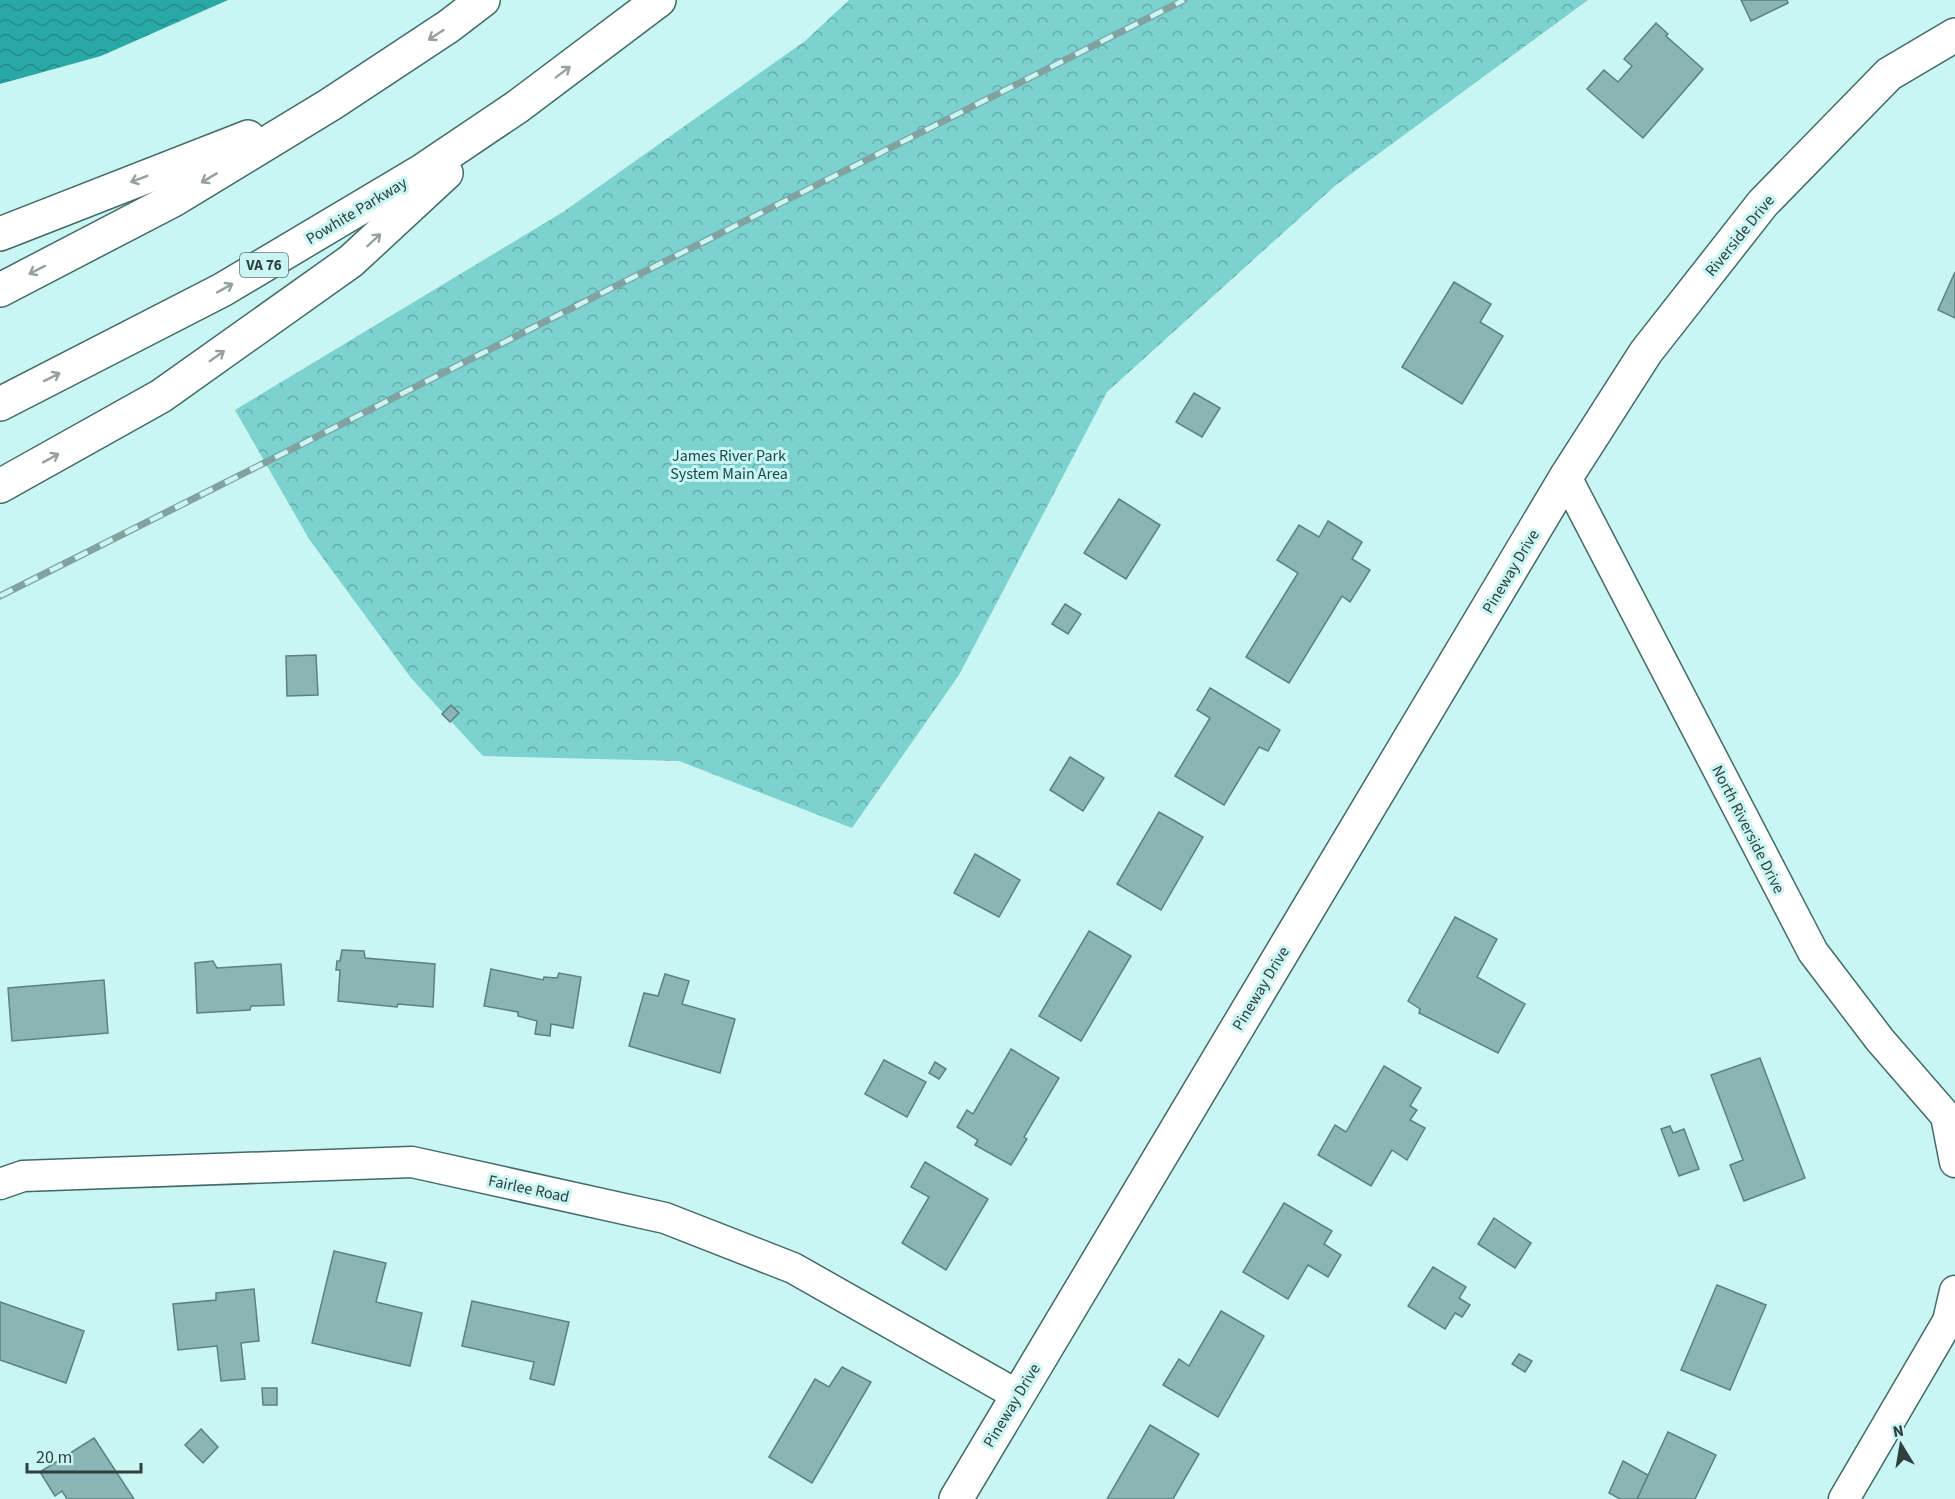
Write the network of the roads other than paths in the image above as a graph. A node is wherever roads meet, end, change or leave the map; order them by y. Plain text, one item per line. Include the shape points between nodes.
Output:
1 (483, 0) edge
2 (659, 0) edge
3 (1955, 35) edge
4 (331, 104) junction
5 (517, 106) junction
6 (0, 234) edge
7 (0, 290) edge
8 (0, 404) edge
9 (1566, 477) junction
10 (0, 486) edge
11 (1955, 1162) edge
12 (0, 1184) edge
13 (1955, 1291) edge
14 (1017, 1395) junction
15 (956, 1499) edge
16 (1844, 1499) edge

1 -> 4 main road
5 -> 2 main road, Powhite Parkway / VA 76
3 - 9 main road, Riverside Drive via 1889,74 1763,202 1646,352
4 -> 6 main road
4 -> 7 main road via 175,199
8 -> 5 main road, Powhite Parkway / VA 76 via 222,290 422,171
10 -> 5 main road via 161,396 351,261
9 - 11 street, North Riverside Drive via 1813,952 1880,1040 1946,1116
9 - 14 main road, Pineway Drive
12 - 14 street, Fairlee Road via 22,1176 411,1162 665,1218 793,1268
13 - 16 street via 1948,1321
14 - 15 main road, Pineway Drive

